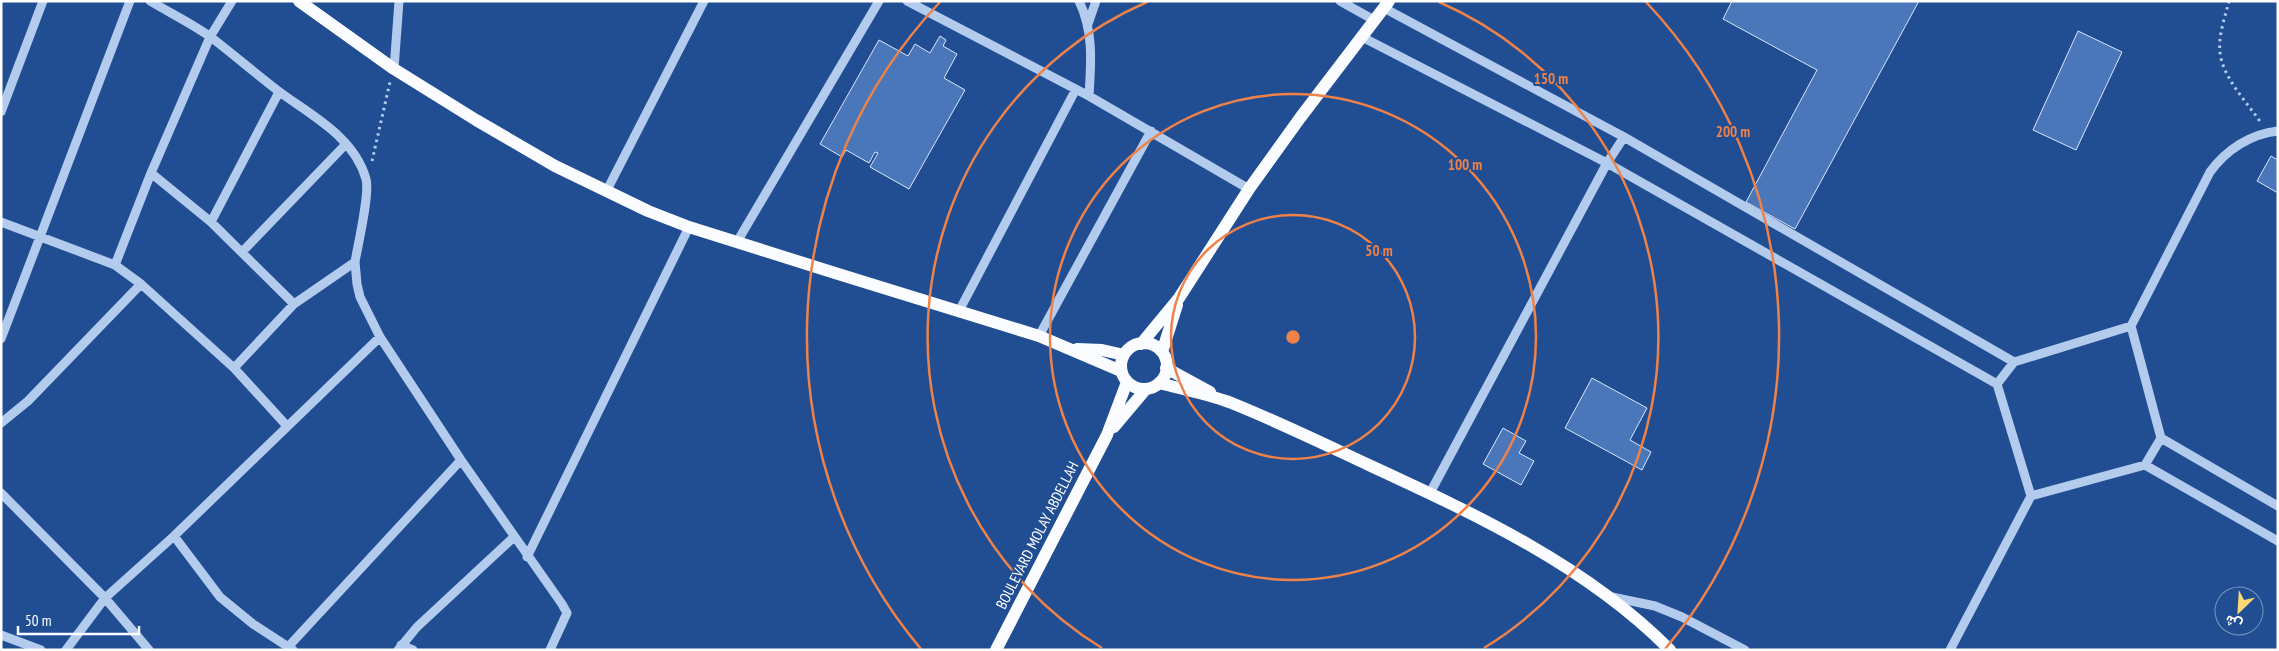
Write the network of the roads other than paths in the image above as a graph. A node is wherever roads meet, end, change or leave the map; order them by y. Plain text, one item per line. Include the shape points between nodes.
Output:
1 (43, 1) edge
2 (130, 1) edge
3 (150, 1) edge
4 (232, 1) edge
5 (299, 1) edge
6 (399, 1) edge
7 (704, 1) edge
8 (879, 1) edge
9 (907, 1) edge
10 (1079, 1) edge
11 (1096, 1) edge
12 (1340, 1) edge
13 (1386, 4) edge
14 (1374, 20) junction
15 (1088, 24) junction
16 (210, 37) junction
17 (1362, 37) junction
18 (394, 69) junction
19 (1076, 89) junction
20 (279, 92) junction
21 (1090, 96) junction
22 (1, 112) edge
23 (2278, 130) edge
24 (1151, 131) junction
25 (1624, 137) junction
26 (346, 144) junction
27 (1607, 163) junction
28 (151, 173) junction
29 (1249, 189) junction
30 (606, 192) junction
31 (1, 222) edge
32 (211, 222) junction
33 (689, 227) junction
34 (41, 238) junction
35 (737, 242) junction
36 (242, 252) junction
37 (355, 262) junction
38 (115, 265) junction
39 (142, 284) junction
40 (1179, 298) junction
41 (294, 304) junction
42 (959, 311) junction
43 (2131, 326) junction
44 (1039, 336) junction
45 (380, 338) junction
46 (1, 339) edge
47 (1141, 344) junction
48 (1073, 349) junction
49 (1162, 352) junction
50 (1124, 355) junction
51 (2014, 362) junction
52 (234, 368) junction
53 (1166, 368) junction
54 (1124, 376) junction
55 (1159, 383) junction
56 (1997, 384) junction
57 (1146, 389) junction
58 (1227, 402) junction
59 (1, 423) edge
60 (287, 426) junction
61 (1107, 434) junction
62 (2161, 438) junction
63 (461, 460) junction
64 (2144, 465) junction
65 (1, 493) edge
66 (1430, 493) junction
67 (2031, 496) junction
68 (2278, 506) edge
69 (174, 536) junction
70 (514, 537) junction
71 (2278, 541) edge
72 (527, 557) junction
73 (1612, 597) junction
74 (105, 598) junction
75 (1, 635) edge
76 (399, 647) edge
77 (290, 648) edge
78 (41, 650) edge
79 (66, 650) edge
80 (149, 650) edge
81 (413, 650) edge
82 (550, 650) edge
83 (996, 650) edge
84 (1670, 650) edge
85 (1745, 650) edge
86 (1950, 650) edge

1 - 22 street
2 - 34 street
3 - 16 street
4 - 16 street
5 - 18 main road
6 - 18 street
7 - 30 street
8 - 35 street
9 - 19 street
10 - 15 street
11 - 15 street
12 - 14 street
13 - 14 main road
13 - 25 street
14 - 17 main road
15 - 21 street via 1092,53
16 - 20 street
16 - 28 street
17 - 27 street
17 - 29 main road
18 - 30 main road via 548,162
19 - 21 street
19 - 42 street
20 - 26 street via 302,106
20 - 32 street
21 - 24 street
23 - 43 street via 2267,132 2227,153 2210,172
24 - 29 street
24 - 44 street
25 - 27 street
25 - 51 street
26 - 36 street
26 - 37 street via 357,157 367,182
27 - 56 street
27 - 66 street
28 - 32 street
28 - 38 street
29 - 40 main road
30 - 33 main road
31 - 34 street
32 - 36 street
33 - 35 main road
33 - 72 street
34 - 38 street
34 - 46 street
35 - 42 main road
36 - 41 street
37 - 41 street
37 - 45 street via 360,297
38 - 39 street
39 - 52 street
39 - 59 street via 28,401
40 - 47 main road
40 - 49 main road
41 - 52 street
42 - 44 main road
43 - 51 street
43 - 62 street
44 - 48 main road
45 - 60 street
45 - 63 street
47 - 49 main road via 1149,344
47 - 50 main road via 1134,345
48 - 50 main road
48 - 54 main road
49 - 53 main road
50 - 54 main road
51 - 56 street
52 - 60 street
53 - 55 main road
53 - 58 main road
54 - 57 main road via 1132,386
54 - 61 main road
55 - 57 main road
55 - 58 main road
56 - 67 street
57 - 61 main road
58 - 66 main road
60 - 69 street
61 - 83 main road, BOULEVARD MOLAY ABDELLAH
62 - 64 street
62 - 68 street
63 - 70 street
63 - 77 street
64 - 67 street
64 - 71 street
65 - 74 street
66 - 73 main road via 1539,550
67 - 86 street
69 - 74 street
69 - 77 street via 220,597
70 - 72 street
70 - 76 street
72 - 82 street via 567,613
73 - 84 main road
73 - 85 street via 1655,606
74 - 79 street
74 - 80 street
75 - 78 street
76 - 81 street

